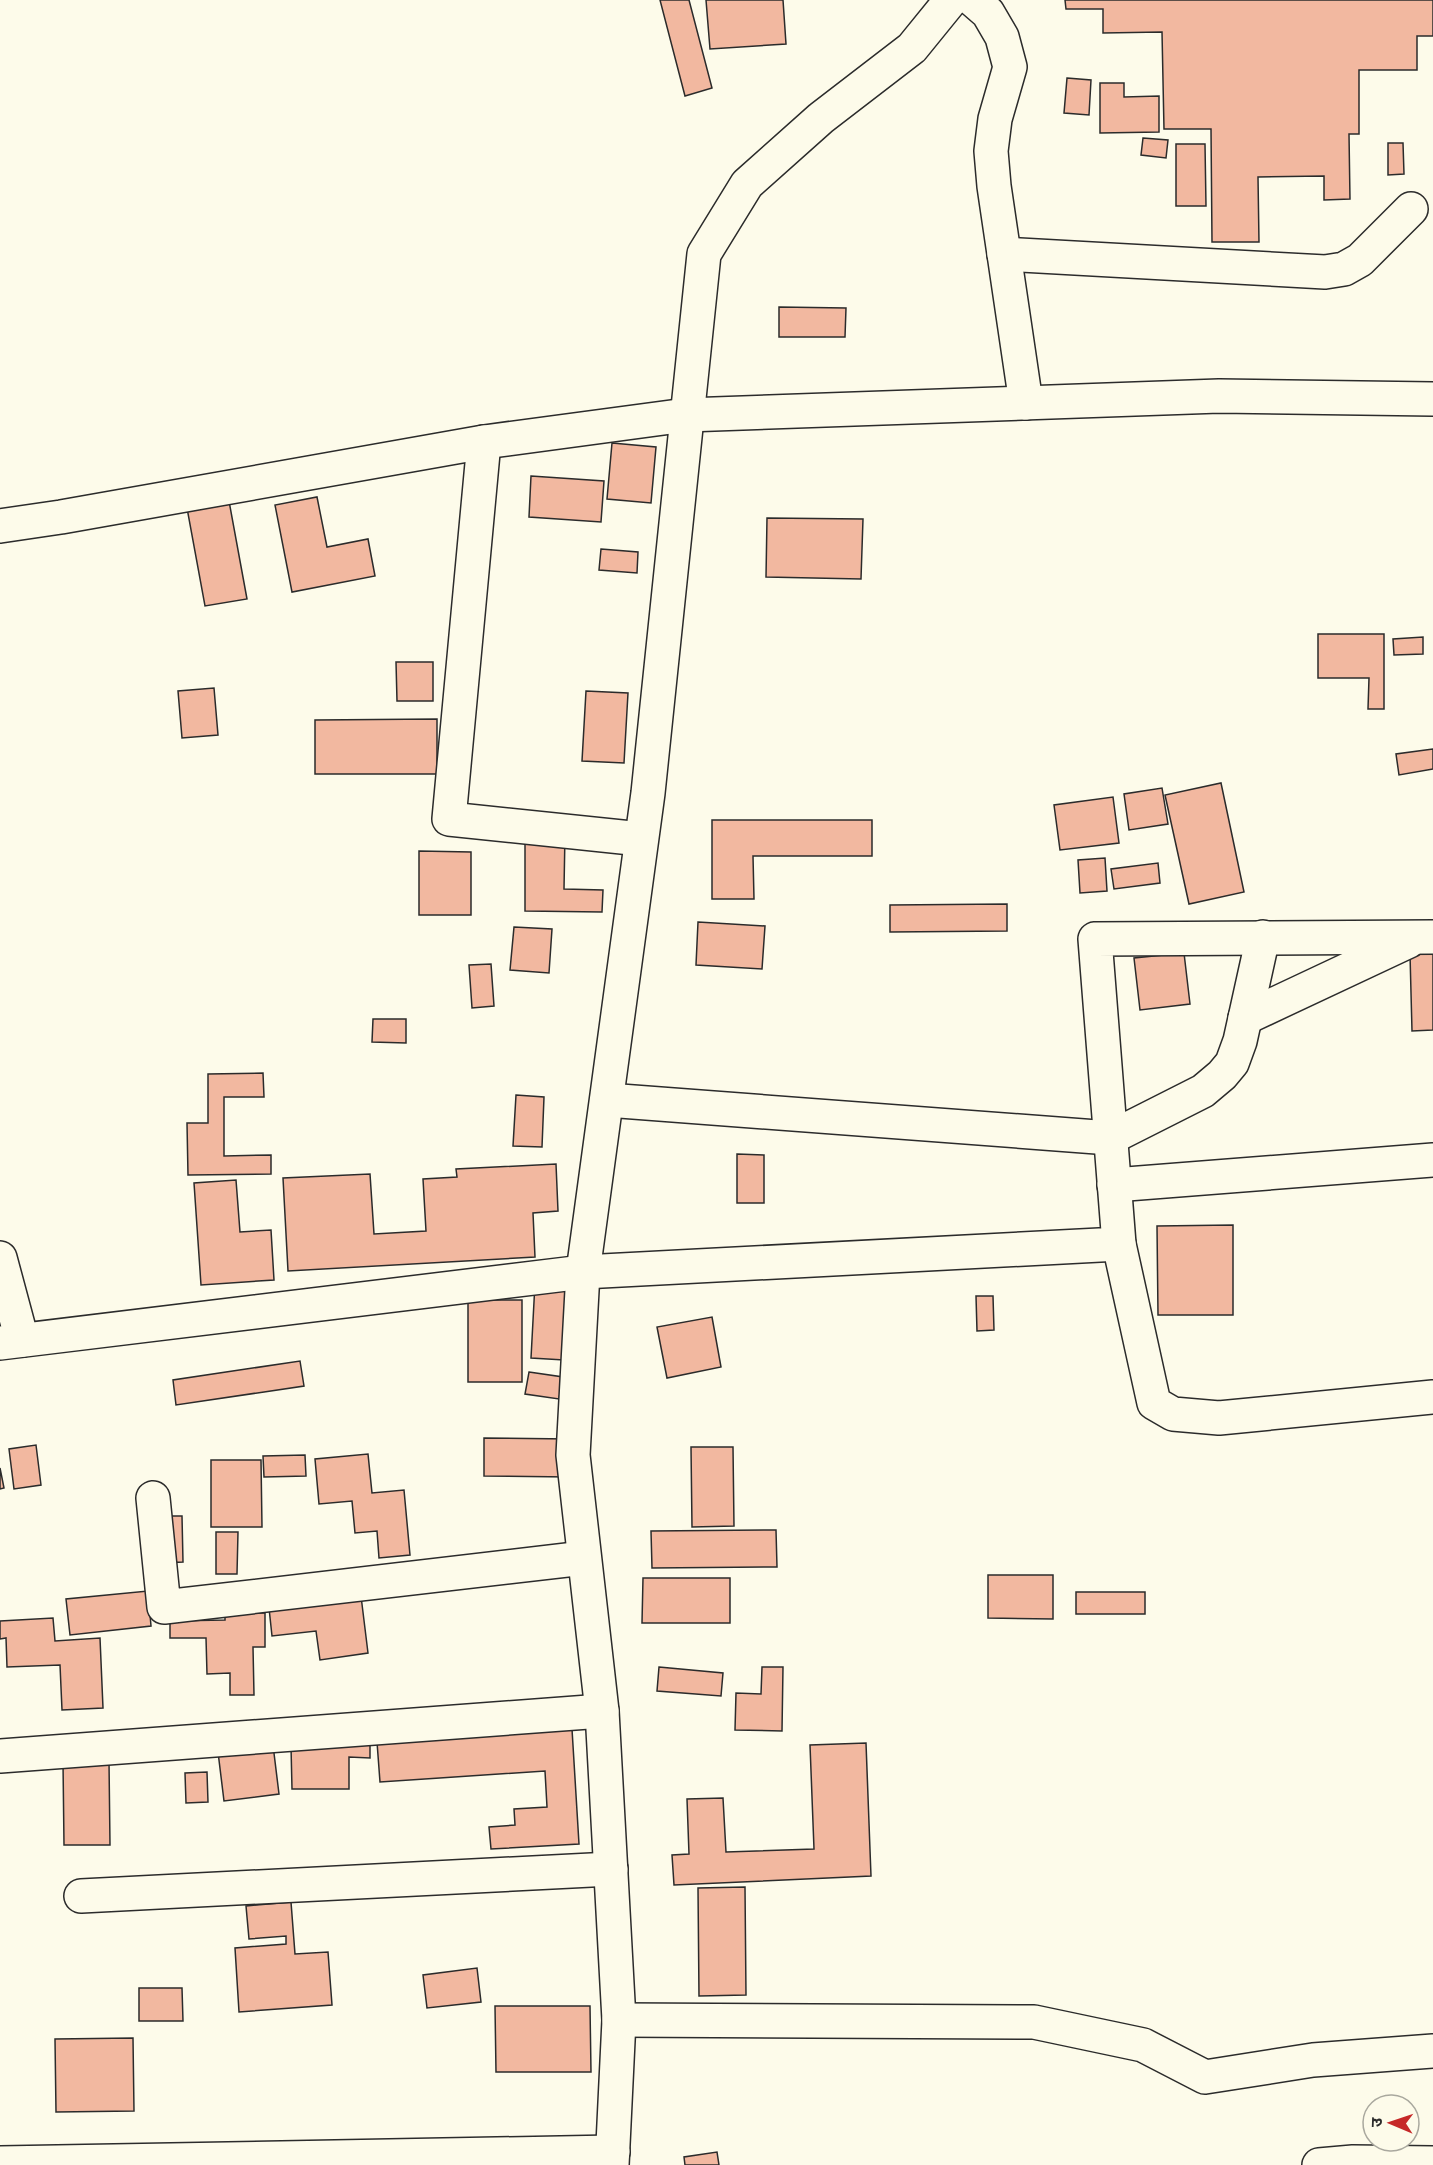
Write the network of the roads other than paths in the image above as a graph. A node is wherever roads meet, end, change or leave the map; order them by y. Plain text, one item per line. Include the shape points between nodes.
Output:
1 (951, 0) edge
2 (973, 0) edge
3 (1411, 209) dead end
4 (1004, 254) junction
5 (1433, 399) edge
6 (1026, 403) junction
7 (686, 415) junction
8 (484, 442) junction
9 (0, 526) edge
10 (642, 839) junction
11 (1263, 937) junction
12 (1425, 938) edge
13 (1245, 1018) junction
14 (607, 1100) junction
15 (1110, 1138) junction
16 (1433, 1160) edge
17 (1114, 1185) junction
18 (1119, 1244) junction
19 (0, 1258) edge
20 (583, 1272) junction
21 (11, 1341) edge
22 (1433, 1397) edge
23 (153, 1497) dead end
24 (584, 1558) junction
25 (602, 1711) junction
26 (0, 1756) edge
27 (611, 1869) junction
28 (81, 1896) dead end
29 (619, 2020) junction
30 (1433, 2051) edge
31 (613, 2159) edge
32 (0, 2163) edge
33 (1433, 2163) edge
34 (1319, 2165) edge

1 - 7 street via 912,48 821,118 747,184 704,254
2 - 4 street via 988,14 1002,37 1010,67 995,118 991,151
3 - 4 street via 1360,260 1325,272
4 - 6 street
5 - 6 street via 1219,396
6 - 7 street
7 - 8 street
7 - 10 street
8 - 9 street
8 - 10 street via 449,819
10 - 14 street
11 - 12 street
11 - 13 street
11 - 15 street via 1095,939
12 - 13 street
13 - 15 street via 1232,1063 1222,1075 1203,1091
14 - 15 street
14 - 20 street
15 - 17 street
16 - 17 street
17 - 18 street
18 - 20 street
18 - 22 street via 1154,1403 1173,1414 1219,1418
19 - 21 street
20 - 21 street
20 - 24 street via 573,1455
23 - 24 street via 164,1607
24 - 25 street
25 - 26 street
25 - 27 street
27 - 28 street
27 - 29 street
29 - 30 street via 1034,2022 1143,2045 1205,2077 1313,2060
29 - 31 street
31 - 32 street
33 - 34 street

